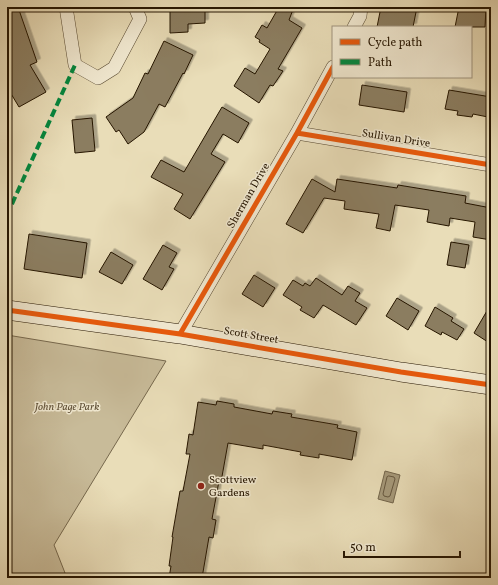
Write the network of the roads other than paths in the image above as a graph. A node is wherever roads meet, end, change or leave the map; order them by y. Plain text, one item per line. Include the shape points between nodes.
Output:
1 (135, 7) edge
2 (361, 7) edge
3 (70, 9) edge
4 (355, 26) edge
5 (332, 69) edge
6 (297, 133) junction
7 (491, 165) edge
8 (7, 310) edge
9 (180, 334) junction
10 (491, 385) edge

1 - 3 street via 140,19 114,68 98,78 75,64
2 - 4 street
5 - 6 street, Sherman Drive
6 - 7 street, Sullivan Drive
6 - 9 street, Sherman Drive
8 - 9 main road, Scott Street
9 - 10 main road, Scott Street

